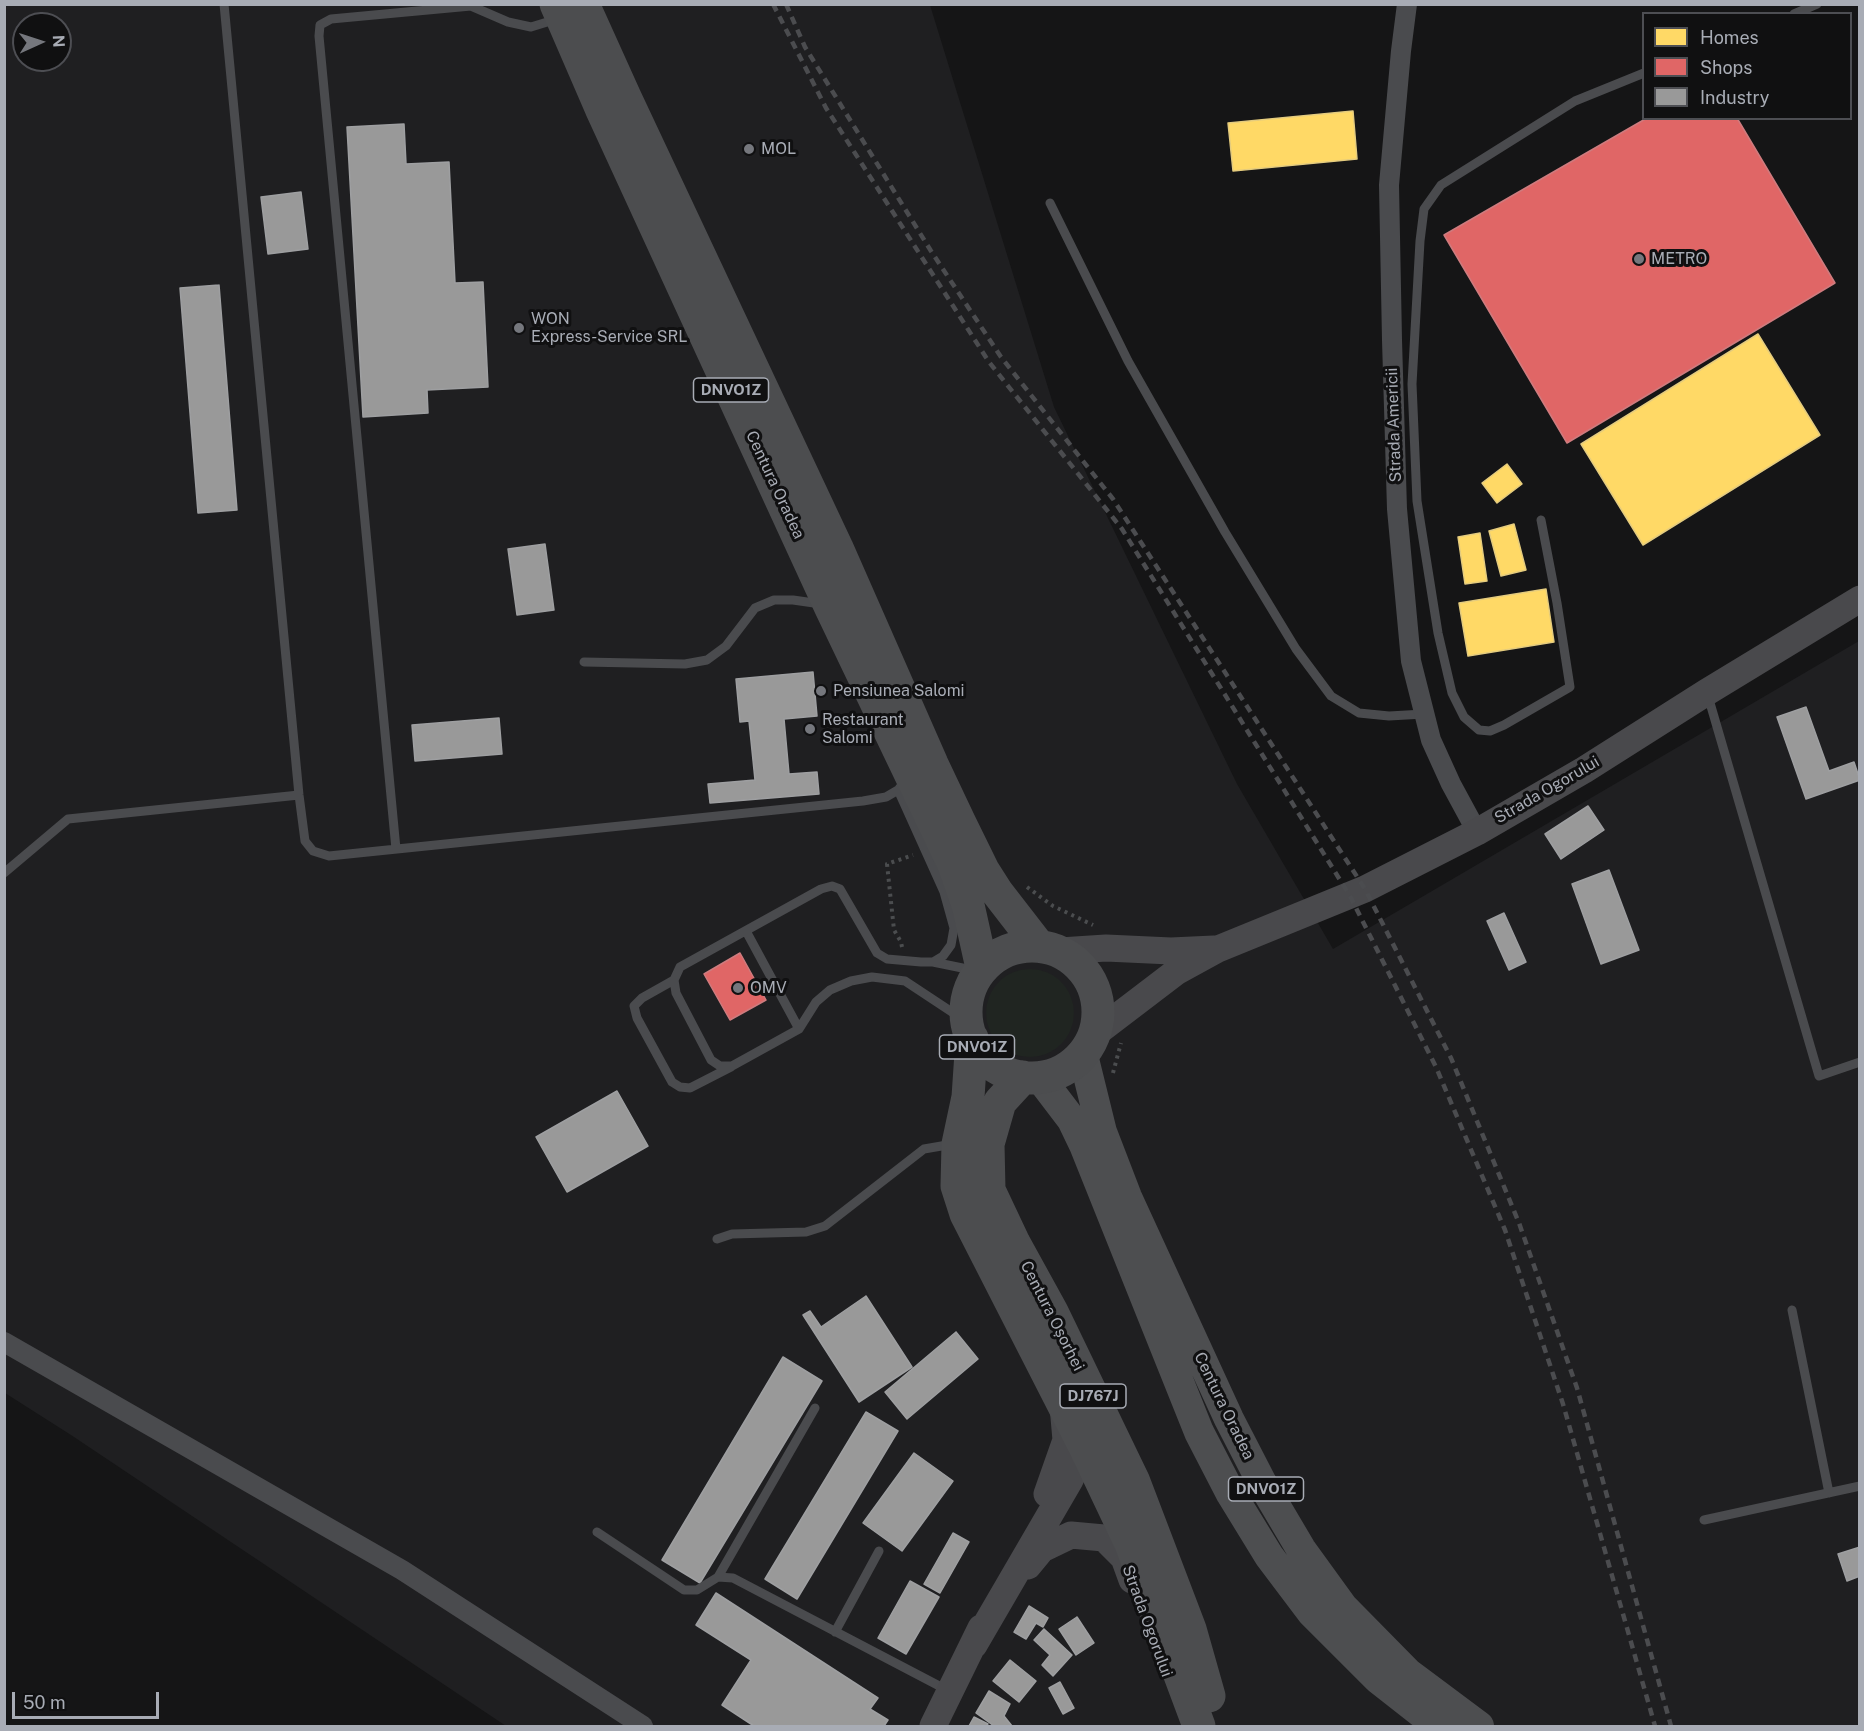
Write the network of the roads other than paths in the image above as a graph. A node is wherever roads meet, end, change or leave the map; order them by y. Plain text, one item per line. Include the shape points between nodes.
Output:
1 (224, 4) edge
2 (1407, 4) edge
3 (1817, 4) edge
4 (567, 9) edge
5 (1799, 12) edge
6 (1642, 74) edge
7 (1050, 203) dead end
8 (1541, 520) dead end
9 (1860, 599) edge
10 (830, 606) junction
11 (584, 662) dead end
12 (1707, 692) junction
13 (1424, 714) junction
14 (904, 782) junction
15 (299, 795) junction
16 (1477, 832) junction
17 (396, 849) junction
18 (4, 873) edge
19 (746, 931) junction
20 (1049, 948) junction
21 (1218, 949) junction
22 (933, 962) junction
23 (981, 970) junction
24 (674, 980) junction
25 (799, 1029) junction
26 (969, 1030) junction
27 (1089, 1044) junction
28 (1860, 1062) edge
29 (732, 1066) junction
30 (1031, 1077) junction
31 (958, 1144) junction
32 (717, 1239) dead end
33 (1792, 1310) dead end
34 (1052, 1312) junction
35 (4, 1342) edge
36 (1063, 1404) junction
37 (815, 1408) dead end
38 (1085, 1447) junction
39 (1860, 1486) edge
40 (1828, 1493) junction
41 (1704, 1520) dead end
42 (597, 1532) dead end
43 (879, 1551) dead end
44 (718, 1577) junction
45 (1005, 1594) junction
46 (835, 1632) junction
47 (974, 1645) junction
48 (950, 1692) junction
49 (643, 1726) edge
50 (933, 1726) edge
51 (1185, 1726) edge
52 (1198, 1726) edge
53 (1218, 1726) edge
54 (1438, 1726) edge
55 (1479, 1726) edge

1 - 15 lane
2 - 13 street, Strada Americii via 1389,185 1392,340 1397,508 1411,661
3 - 5 lane
4 - 10 highway, Centura Oradea / DNVO1Z via 601,108
4 - 17 lane via 531,27 471,6 332,18 320,25
4 - 20 highway, Centura Oradea / DNVO1Z via 630,108 983,870 997,892
6 - 8 lane via 1575,101 1442,185 1424,209 1412,384 1417,501 1438,633 1452,693 1464,717 1479,730 1490,731 1570,687
7 - 13 lane via 1128,361 1225,532 1296,649 1330,696 1359,713
9 - 12 street, Strada Ogorului
10 - 11 lane via 774,600 755,608 726,646 707,660 685,664
10 - 14 highway, Centura Oradea / DNVO1Z
12 - 16 street, Strada Ogorului
12 - 28 lane via 1820,1076
13 - 16 street, Strada Americii via 1439,758
14 - 17 lane via 885,797 863,801
14 - 22 lane via 954,928 951,945
14 - 23 highway, Centura Oradea / DNVO1Z via 961,884
15 - 17 lane via 305,841 313,851 329,856
15 - 18 lane via 68,819
16 - 21 street, Strada Ogorului via 1357,893
19 - 22 lane via 832,886 840,889 877,953 887,959
19 - 24 lane via 680,967
19 - 25 lane
20 - 21 street, Strada Ogorului
20 - 23 highway via 1017,947 998,955
20 - 27 highway, DNVO1Z via 1076,962 1093,985 1099,1014
21 - 27 street, Strada Ogorului via 1176,972
22 - 23 lane
23 - 26 highway, DNVO1Z via 966,1002
24 - 29 lane via 676,993 711,1060 720,1066
24 - 29 lane via 634,1006 672,1082 690,1088
25 - 26 lane via 816,1002 830,990 872,977 905,981
25 - 29 lane
26 - 30 highway, DNVO1Z via 981,1054 1008,1074
26 - 31 highway, Centura Oșorhei / DJ767J via 968,1097
27 - 30 highway via 1071,1066 1056,1074
27 - 55 main road, Centura Oradea / DNVO1Z via 1102,1132 1127,1197 1262,1483 1301,1549 1343,1607 1408,1673
30 - 34 highway, Centura Oșorhei / DJ767J via 999,1102 988,1144 989,1190
30 - 54 main road, Centura Oradea / DNVO1Z via 1072,1120 1199,1432 1269,1556 1312,1613 1378,1679
31 - 32 lane via 924,1149 825,1226 806,1232 732,1234
31 - 36 highway, Centura Oșorhei / DJ767J via 957,1186 966,1214
33 - 40 lane
34 - 38 street, Strada Ogorului via 1053,1338 1084,1402
34 - 53 highway, Centura Oșorhei / DJ767J via 1134,1482 1190,1629
35 - 49 street via 402,1570
36 - 38 highway, DJ767J
36 - 47 street, Strada Ogorului via 1066,1440 1046,1495
37 - 44 lane
38 - 45 street, Strada Ogorului
38 - 52 highway, DJ767J via 1131,1544
39 - 40 lane
40 - 41 lane
42 - 44 lane via 684,1590 697,1590
43 - 46 lane
44 - 46 lane via 733,1578
45 - 47 street, Strada Ogorului
45 - 51 street, Strada Ogorului via 1042,1550 1071,1535 1104,1538 1124,1558
46 - 48 lane
47 - 48 street, Strada Ogorului
48 - 50 street, Strada Ogorului

